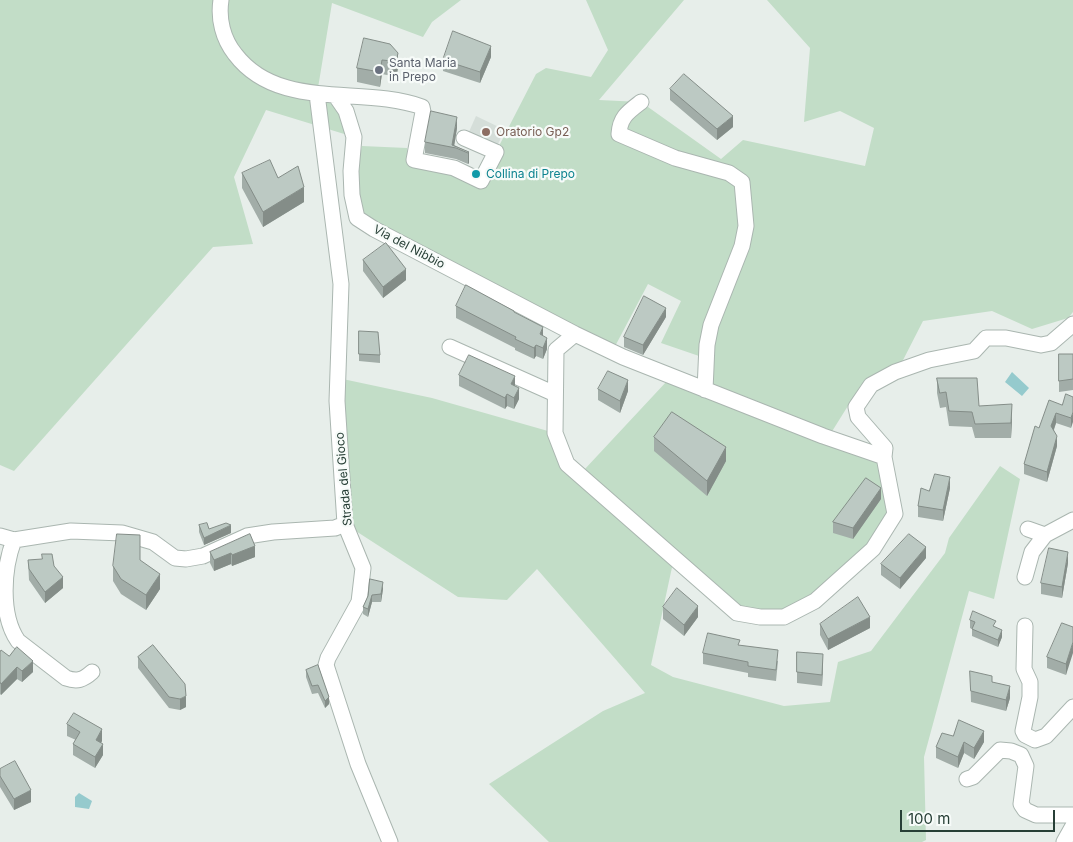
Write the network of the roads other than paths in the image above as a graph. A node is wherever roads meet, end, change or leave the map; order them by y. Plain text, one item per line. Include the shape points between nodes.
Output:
1 (221, 0) edge
2 (317, 94) junction
3 (335, 95) junction
4 (641, 102) dead end
5 (464, 138) dead end
6 (1073, 324) edge
7 (575, 334) junction
8 (450, 347) dead end
9 (705, 390) junction
10 (556, 394) junction
11 (884, 457) junction
12 (1073, 520) edge
13 (345, 524) junction
14 (1028, 529) dead end
15 (1045, 535) junction
16 (14, 538) edge
17 (1025, 577) dead end
18 (1025, 626) dead end
19 (92, 672) dead end
20 (1073, 707) edge
21 (967, 779) dead end
22 (1073, 814) edge
23 (1073, 826) edge
24 (390, 842) edge
25 (1064, 842) edge

1 - 2 street via 219,10 226,43 243,64 273,84
2 - 3 street
2 - 13 street, Strada del Gioco via 341,284 337,401
3 - 5 street via 422,107 414,160 454,168 481,181 496,152
3 - 7 street, Via del Nibbio via 346,111 354,137 351,171 357,218
4 - 9 street via 625,114 619,125 619,134 675,158 729,173 742,182 746,226 742,246 710,325
6 - 11 street via 1050,343 1041,346 1006,338 986,338 974,351 928,360 872,385 856,407 858,417 885,448
7 - 9 street
7 - 10 street via 556,350
8 - 10 street
9 - 11 street
10 - 11 street via 555,433 567,464 737,613 784,618 814,601 874,549 895,514
12 - 15 street
13 - 16 street via 335,528 247,536 203,556 186,559 174,558 153,542 122,533 71,531
13 - 24 street, Strada del Gioco via 363,568 360,602 326,665 358,764
14 - 15 street
15 - 17 street via 1032,552
16 - 19 street via 3,585 8,626 13,635 66,678 84,679
18 - 20 street via 1024,669 1030,682 1030,697 1024,735 1035,740 1046,736
21 - 22 street via 1000,750 1011,751 1021,755 1026,766 1024,810 1036,816
23 - 25 street

